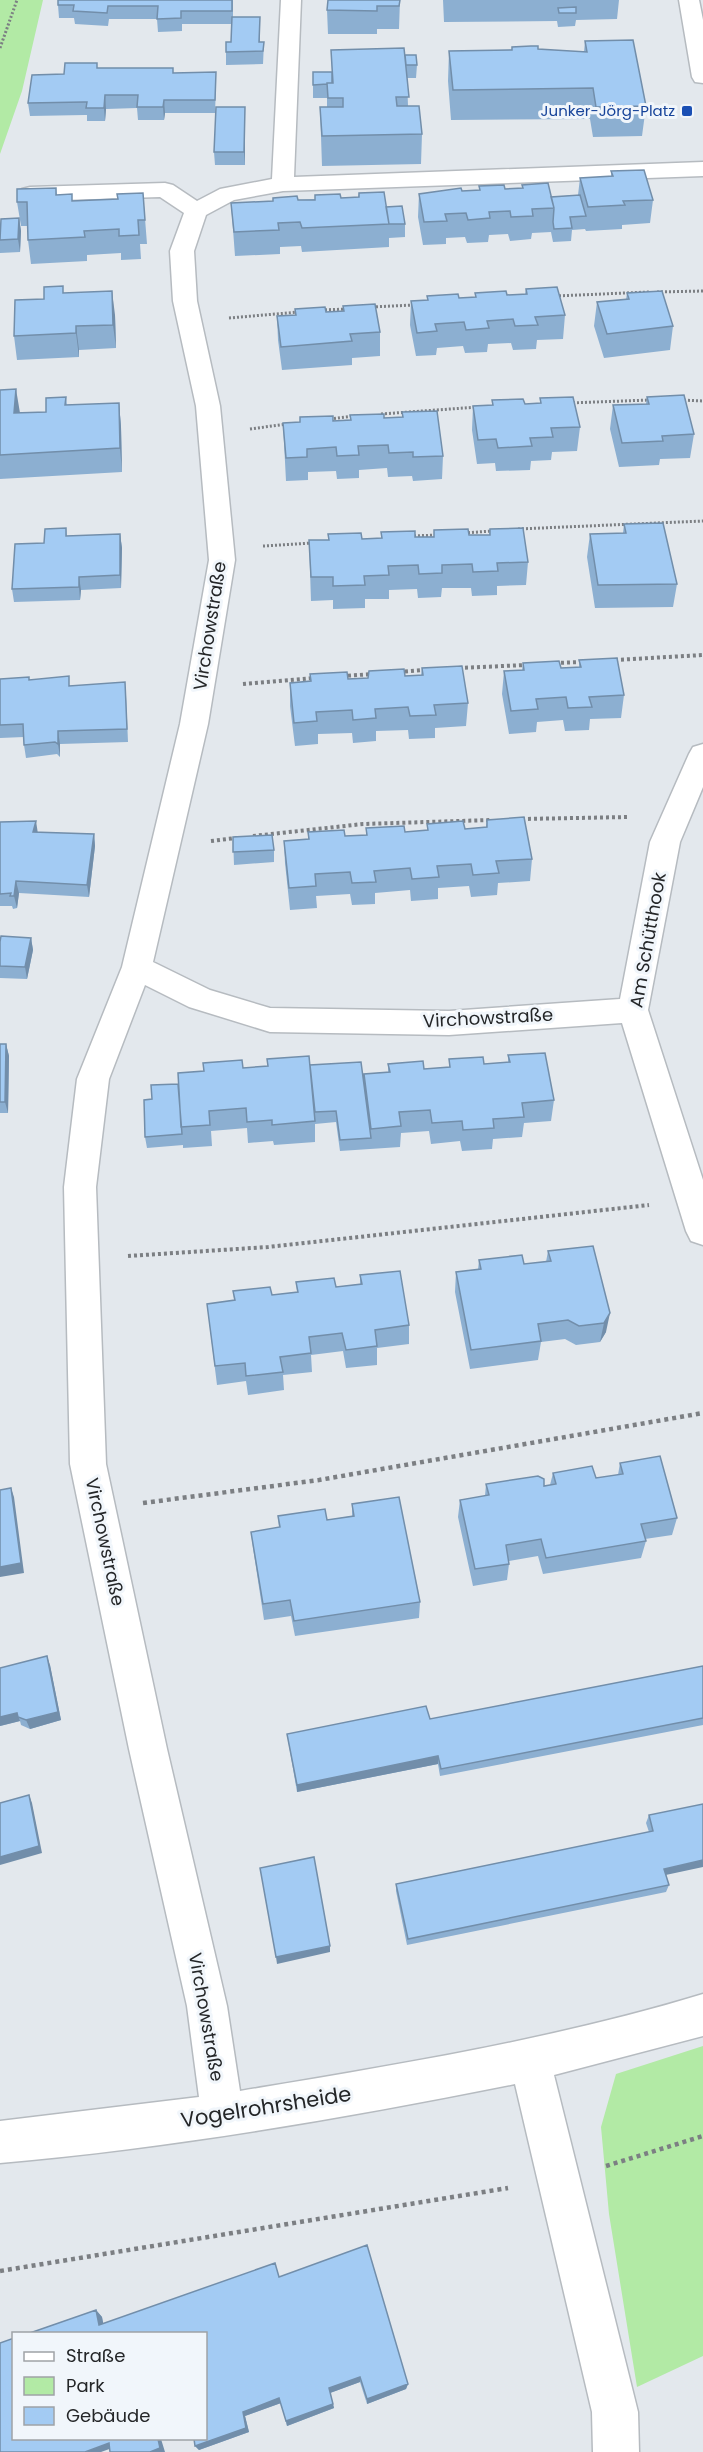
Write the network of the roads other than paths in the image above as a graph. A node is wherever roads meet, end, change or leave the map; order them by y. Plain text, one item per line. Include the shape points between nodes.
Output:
1 (291, 0) edge
2 (688, 0) edge
3 (700, 44) edge
4 (703, 77) edge
5 (703, 169) edge
6 (283, 184) junction
7 (30, 194) edge
8 (196, 211) junction
9 (703, 754) edge
10 (137, 967) junction
11 (633, 1010) junction
12 (703, 1231) edge
13 (703, 2015) edge
14 (530, 2061) junction
15 (222, 2115) junction
16 (0, 2142) edge
17 (616, 2452) edge

1 - 6 street
2 - 3 street
3 - 4 street
5 - 6 street
6 - 8 street via 228,194
7 - 8 street via 165,190
8 - 10 street, Virchowstraße via 182,251 185,301 208,406 222,560 201,687
9 - 11 street, Am Schütthook via 665,842
10 - 11 street, Virchowstraße via 200,999 270,1020 449,1023
10 - 15 street, Virchowstraße via 93,1079 80,1187 88,1464 207,2006
11 - 12 street, Am Schütthook
13 - 14 street, Vogelrohrsheide
14 - 15 street, Vogelrohrsheide
14 - 17 street via 615,2412
15 - 16 street, Vogelrohrsheide via 59,2138

